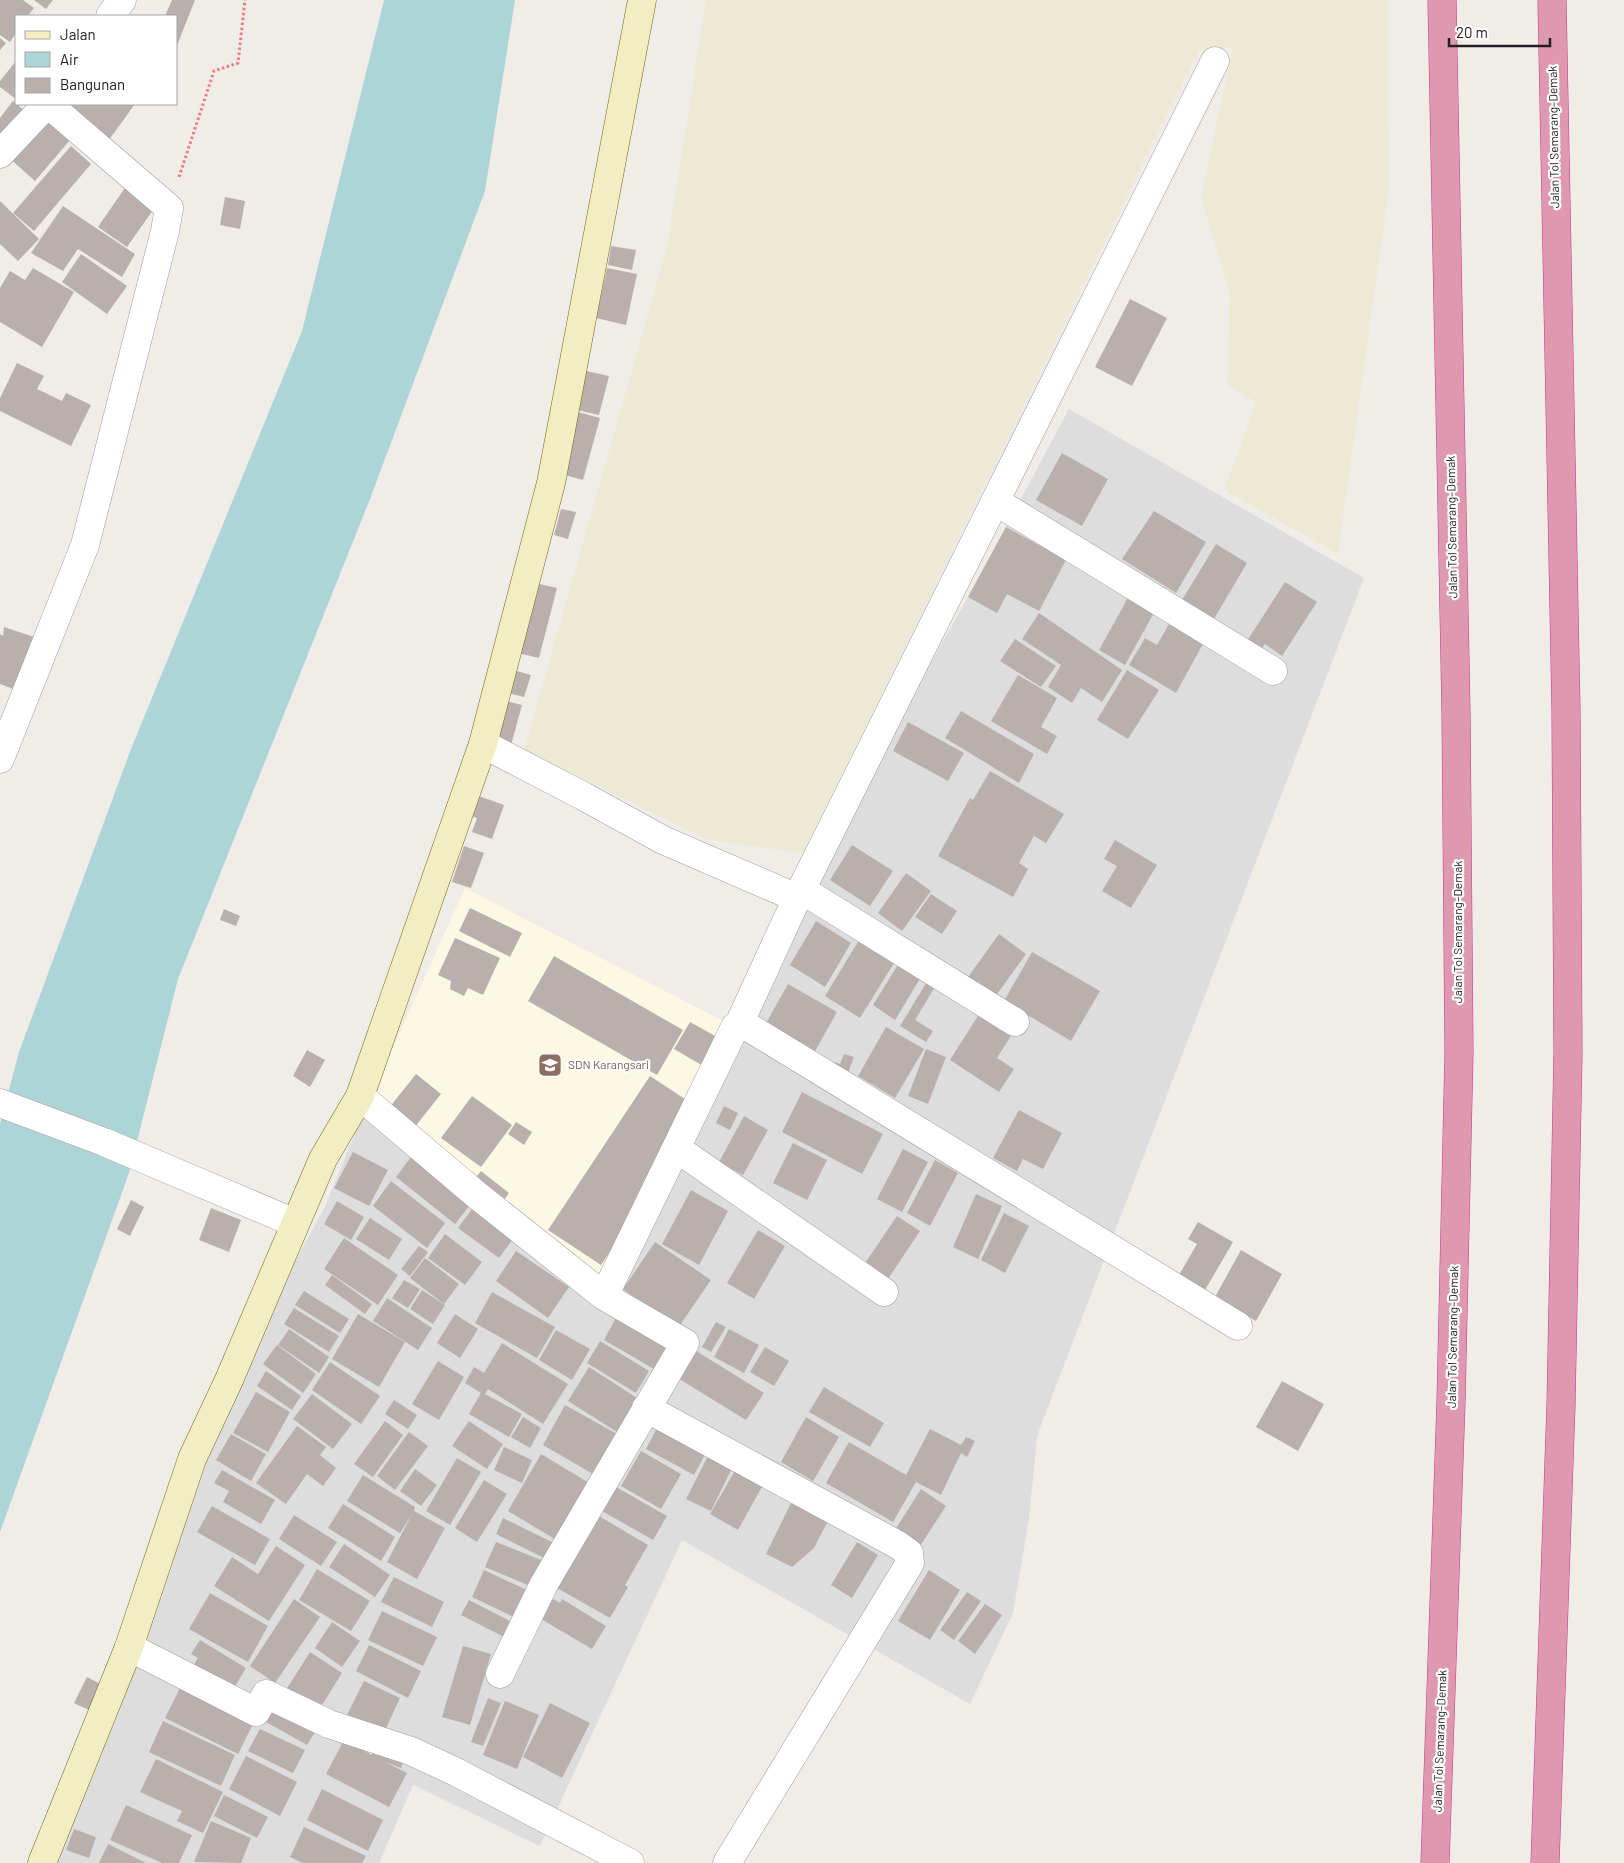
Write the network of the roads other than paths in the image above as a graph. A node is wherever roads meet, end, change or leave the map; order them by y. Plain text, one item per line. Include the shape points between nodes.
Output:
1 (122, 0) edge
2 (642, 0) edge
3 (1442, 0) edge
4 (1552, 0) edge
5 (111, 15) edge
6 (1215, 61) dead end
7 (46, 105) edge
8 (48, 105) edge
9 (0, 154) edge
10 (994, 501) junction
11 (1273, 671) dead end
12 (483, 744) junction
13 (0, 759) edge
14 (800, 894) junction
15 (740, 1022) junction
16 (1015, 1022) dead end
17 (360, 1096) junction
18 (0, 1103) edge
19 (676, 1148) junction
20 (295, 1223) junction
21 (884, 1292) dead end
22 (604, 1296) junction
23 (1238, 1326) dead end
24 (646, 1408) junction
25 (129, 1647) junction
26 (500, 1674) dead end
27 (42, 1863) edge
28 (630, 1863) edge
29 (727, 1863) edge
30 (1435, 1863) edge
31 (1545, 1863) edge

1 - 5 street
2 - 12 street via 551,483
3 - 30 highway, Jalan Tol Semarang–Demak via 1456,712 1458,1052 1451,1412
4 - 31 highway, Jalan Tol Semarang–Demak via 1566,710 1568,1053 1561,1405
6 - 10 street
7 - 9 street
8 - 13 street via 169,208 166,231 85,545
10 - 11 street
10 - 14 street
12 - 14 street via 663,840
12 - 17 street
14 - 15 street
14 - 16 street
15 - 19 street
15 - 23 street
17 - 20 street via 323,1159
17 - 22 street via 478,1196
18 - 20 street via 104,1142
19 - 21 street
19 - 22 street
20 - 25 street via 192,1459
22 - 24 street via 684,1343
24 - 26 street via 544,1584
24 - 29 street via 909,1553 910,1563
25 - 27 street
25 - 28 street via 256,1712 266,1694 329,1724 411,1751

